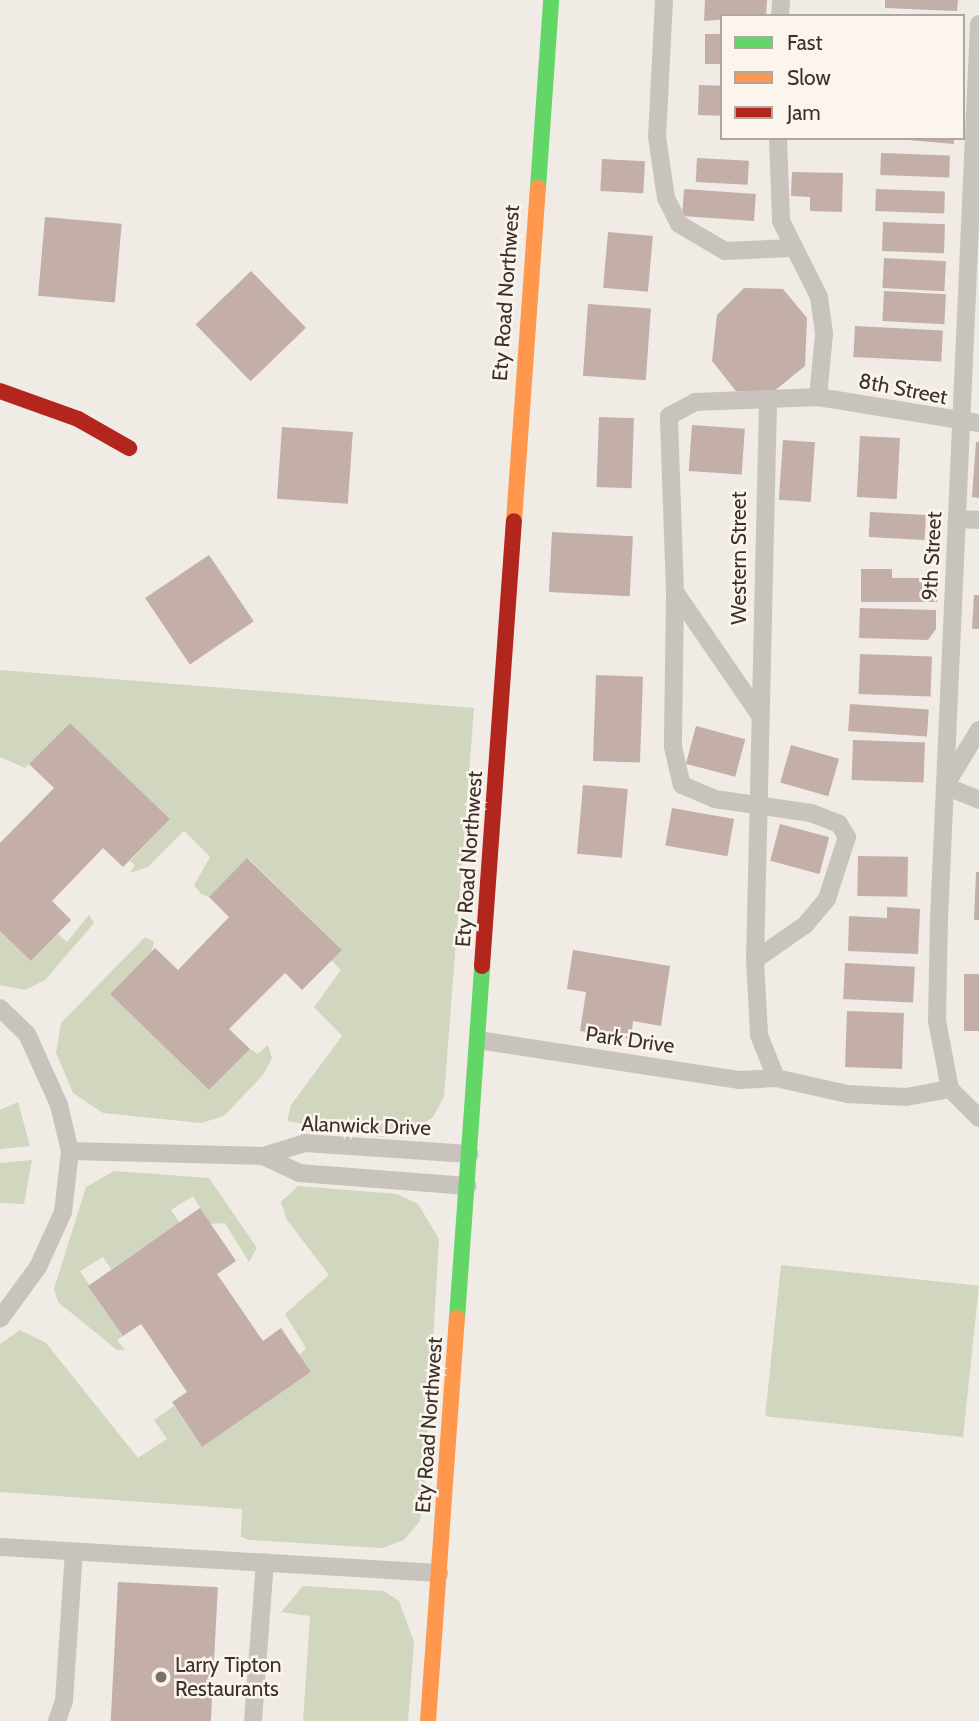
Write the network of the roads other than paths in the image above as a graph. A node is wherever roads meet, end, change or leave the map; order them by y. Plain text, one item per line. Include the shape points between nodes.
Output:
1 (551, 0) edge
2 (664, 0) edge
3 (979, 24) edge
4 (977, 118) edge
5 (778, 140) edge
6 (791, 248) junction
7 (972, 320) edge
8 (0, 391) edge
9 (818, 397) junction
10 (768, 402) junction
11 (959, 423) junction
12 (979, 423) edge
13 (129, 448) dead end
14 (957, 519) junction
15 (979, 520) edge
16 (675, 592) junction
17 (760, 714) junction
18 (979, 730) edge
19 (945, 786) junction
20 (979, 800) edge
21 (758, 806) junction
22 (755, 960) junction
23 (0, 1008) edge
24 (478, 1040) junction
25 (776, 1078) junction
26 (950, 1089) junction
27 (979, 1118) edge
28 (70, 1151) junction
29 (470, 1154) junction
30 (262, 1156) junction
31 (467, 1186) junction
32 (0, 1319) edge
33 (0, 1547) edge
34 (74, 1552) junction
35 (265, 1562) junction
36 (439, 1573) junction
37 (57, 1721) edge
38 (253, 1721) edge
39 (428, 1721) edge

1 - 24 street, Ety Road Northwest
2 - 6 lane via 657,137 666,198 679,224 725,251
3 - 4 lane, 9th Street
4 - 7 lane, 9th Street
5 - 6 lane via 781,221
6 - 9 lane via 819,297 824,334
7 - 11 lane, 9th Street
8 - 13 street via 78,419
9 - 10 lane
9 - 11 lane, 8th Street
10 - 16 lane via 695,402 670,416
10 - 17 lane, Western Street
11 - 12 lane, 8th Street
11 - 14 lane, 9th Street
14 - 15 lane
14 - 19 lane, 9th Street
16 - 17 lane, Western Street
16 - 21 lane via 675,774 694,793
17 - 21 lane, Western Street
18 - 19 lane
19 - 20 lane
19 - 26 lane, 9th Street via 937,1021
21 - 22 lane, Western Street
21 - 22 lane via 811,813 839,824 847,837 827,899 805,925
22 - 25 lane, Western Street via 759,1035
23 - 28 lane via 27,1034 59,1105
24 - 25 lane, Park Drive via 740,1080
24 - 29 street, Ety Road Northwest
25 - 26 lane via 847,1094 906,1097
26 - 27 lane
28 - 30 lane, Alanwick Drive
28 - 32 lane via 63,1212 38,1267
29 - 30 lane, Alanwick Drive via 305,1143
29 - 31 street, Ety Road Northwest
30 - 31 lane, Alanwick Drive via 299,1173
31 - 36 street, Ety Road Northwest
33 - 34 lane
34 - 35 lane
34 - 37 lane via 64,1701
35 - 36 lane
35 - 38 lane
36 - 39 street, Ety Road Northwest

